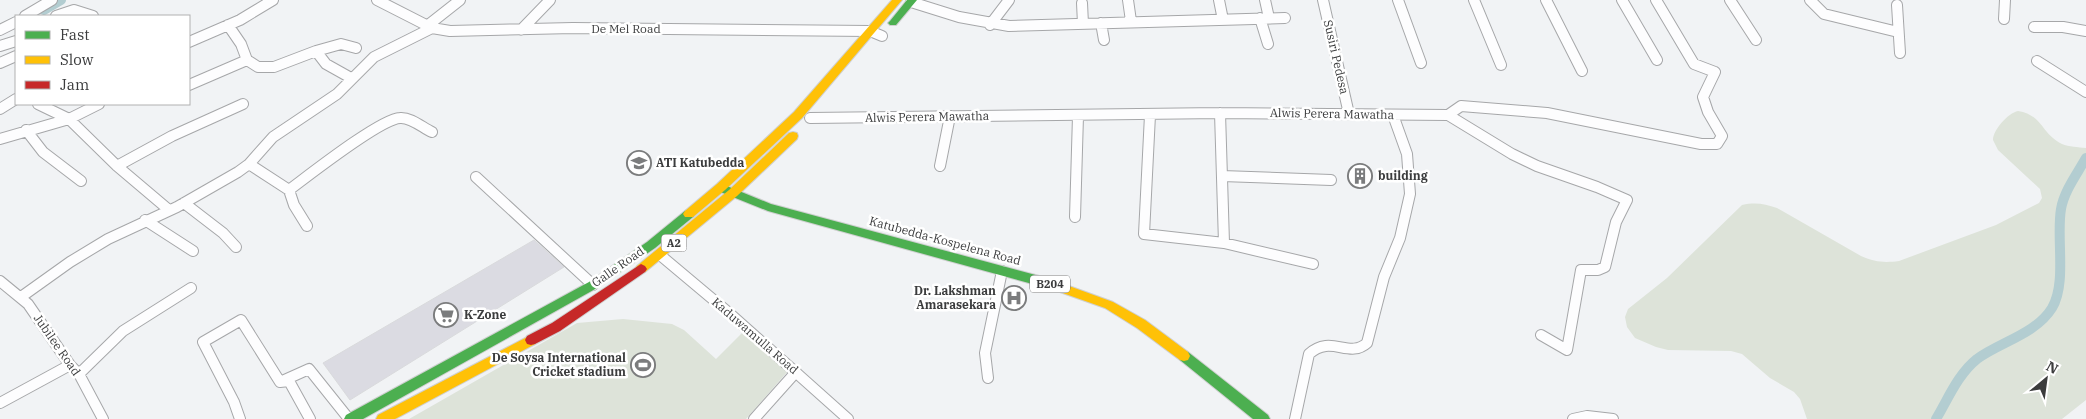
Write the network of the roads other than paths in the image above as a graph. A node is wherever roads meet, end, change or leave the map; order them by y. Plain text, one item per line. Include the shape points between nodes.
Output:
1 (52, 0) edge
2 (273, 0) edge
3 (377, 0) edge
4 (460, 0) edge
5 (550, 0) edge
6 (897, 0) edge
7 (1009, 0) edge
8 (1128, 0) edge
9 (1219, 0) edge
10 (1266, 0) edge
11 (1323, 0) edge
12 (1398, 0) edge
13 (1474, 0) edge
14 (1546, 0) edge
15 (1622, 0) edge
16 (1656, 0) edge
17 (1730, 0) edge
18 (1810, 0) edge
19 (2005, 0) edge
20 (911, 1) edge
21 (1082, 3) dead end
22 (1897, 5) dead end
23 (27, 15) edge
24 (58, 15) edge
25 (90, 15) edge
26 (1264, 18) junction
27 (1285, 18) dead end
28 (2004, 19) dead end
29 (1223, 20) junction
30 (1131, 21) junction
31 (15, 22) edge
32 (1101, 23) junction
33 (990, 24) junction
34 (1083, 24) junction
35 (228, 25) junction
36 (430, 27) junction
37 (2034, 27) dead end
38 (0, 30) edge
39 (520, 30) junction
40 (870, 31) junction
41 (2086, 31) edge
42 (1898, 32) junction
43 (882, 36) junction
44 (1104, 40) dead end
45 (1756, 40) dead end
46 (15, 41) edge
47 (190, 41) edge
48 (1268, 44) dead end
49 (0, 46) edge
50 (356, 48) dead end
51 (316, 51) junction
52 (1900, 52) dead end
53 (15, 56) edge
54 (248, 60) junction
55 (1657, 60) dead end
56 (2037, 61) dead end
57 (1420, 62) dead end
58 (0, 63) edge
59 (1502, 65) dead end
60 (1582, 71) dead end
61 (351, 78) junction
62 (190, 85) edge
63 (2086, 92) edge
64 (15, 100) edge
65 (243, 104) dead end
66 (40, 105) edge
67 (98, 105) edge
68 (0, 110) edge
69 (1220, 113) junction
70 (1349, 114) junction
71 (1448, 114) junction
72 (1393, 115) junction
73 (950, 116) junction
74 (1078, 116) junction
75 (1150, 116) junction
76 (69, 118) junction
77 (810, 118) junction
78 (26, 130) junction
79 (432, 132) dead end
80 (0, 139) edge
81 (249, 164) junction
82 (117, 166) junction
83 (940, 166) dead end
84 (1222, 176) junction
85 (476, 177) dead end
86 (1331, 180) dead end
87 (81, 181) dead end
88 (721, 187) junction
89 (289, 190) junction
90 (733, 193) junction
91 (184, 203) junction
92 (169, 210) junction
93 (1075, 217) dead end
94 (145, 220) junction
95 (307, 226) dead end
96 (1224, 243) junction
97 (236, 247) dead end
98 (193, 251) dead end
99 (660, 255) junction
100 (1313, 264) dead end
101 (1002, 272) junction
102 (0, 281) edge
103 (593, 284) junction
104 (191, 288) dead end
105 (21, 298) junction
106 (1541, 335) dead end
107 (74, 370) junction
108 (796, 372) junction
109 (988, 378) dead end
110 (280, 382) junction
111 (0, 403) edge
112 (104, 419) edge
113 (240, 419) edge
114 (310, 419) edge
115 (350, 419) edge
116 (383, 419) edge
117 (754, 419) edge
118 (848, 419) edge
119 (1263, 419) edge
120 (1295, 419) edge
121 (1573, 419) edge
122 (1613, 419) edge

1 - 23 street
2 - 35 street
3 - 36 street, De Mel Road
4 - 36 street
5 - 39 street
6 - 40 main road, A2
7 - 33 street
8 - 30 street
9 - 29 street
10 - 26 street
11 - 70 street, Susiri Pedesa
12 - 57 street
13 - 59 street
14 - 60 street
15 - 55 street
16 - 71 street, Alwis Perera Mawatha via 1694,64 1715,72 1703,97 1722,136 1717,144 1701,144 1546,114 1462,106
17 - 45 street
18 - 42 street via 1824,14
19 - 28 street
20 - 33 street via 937,12
20 - 43 main road, Galle Road / A2
21 - 34 street
22 - 42 street
24 - 25 street via 74,9
26 - 27 street
26 - 29 street
26 - 48 street
29 - 30 street
30 - 32 street
31 - 38 street
32 - 34 street
32 - 44 street
33 - 34 street
35 - 47 street
35 - 54 street
36 - 39 street, De Mel Road via 450,31
36 - 61 street via 408,42 374,57
37 - 41 street
39 - 40 street, De Mel Road
40 - 43 street, De Mel Road
40 - 88 main road, A2 via 798,115
42 - 52 street
43 - 77 main road, Galle Road / A2
46 - 49 street
50 - 51 street via 351,44
51 - 54 street via 286,64 265,68
51 - 61 street via 324,62
53 - 58 street
54 - 62 street
56 - 63 street
61 - 81 street via 337,94 273,137
64 - 68 street
65 - 82 street via 172,136
66 - 76 street
67 - 76 street
69 - 70 street, Alwis Perera Mawatha
69 - 75 street, Alwis Perera Mawatha
69 - 84 street
70 - 72 street, Alwis Perera Mawatha
71 - 72 street, Alwis Perera Mawatha
71 - 106 street via 1537,166 1628,200 1616,222 1605,267 1581,270 1566,350
72 - 120 street via 1407,154 1410,194 1400,238 1384,277 1367,343 1359,349 1335,345 1314,348
73 - 74 street, Alwis Perera Mawatha
73 - 77 street, Alwis Perera Mawatha
73 - 83 street
74 - 75 street, Alwis Perera Mawatha
74 - 93 street
75 - 96 street via 1144,234
76 - 78 street
76 - 82 street
77 - 90 main road, Galle Road / A2
78 - 80 street
78 - 87 street via 34,145
79 - 89 street via 404,119 393,120
81 - 89 street
81 - 91 street
82 - 92 street
84 - 86 street
84 - 96 street
85 - 103 street
88 - 90 main road, Katubedda-Kospelena Road
88 - 103 main road, Galle Road / A2 via 651,245
89 - 95 street
90 - 99 main road, Galle Road / A2
90 - 101 main road, Katubedda-Kospelena Road / B204 via 805,218
91 - 92 street
91 - 97 street
92 - 94 street
94 - 98 street
94 - 105 street via 70,262
96 - 100 street
99 - 108 street, Kaduwamulla Road
99 - 116 main road, Galle Road / A2 via 556,327
101 - 109 street via 985,353
101 - 119 main road, Katubedda-Kospelena Road / B204 via 1047,283 1109,305 1168,343
102 - 105 street, Jubilee Road
103 - 115 main road, Galle Road / A2
104 - 107 street via 123,331 103,352
105 - 107 street, Jubilee Road
107 - 111 street
107 - 112 street, Jubilee Road
108 - 117 street
108 - 118 street, Kaduwamulla Road
110 - 113 street via 241,320 203,342
110 - 114 street via 289,381
110 - 115 street via 309,369
121 - 122 street via 1586,416

